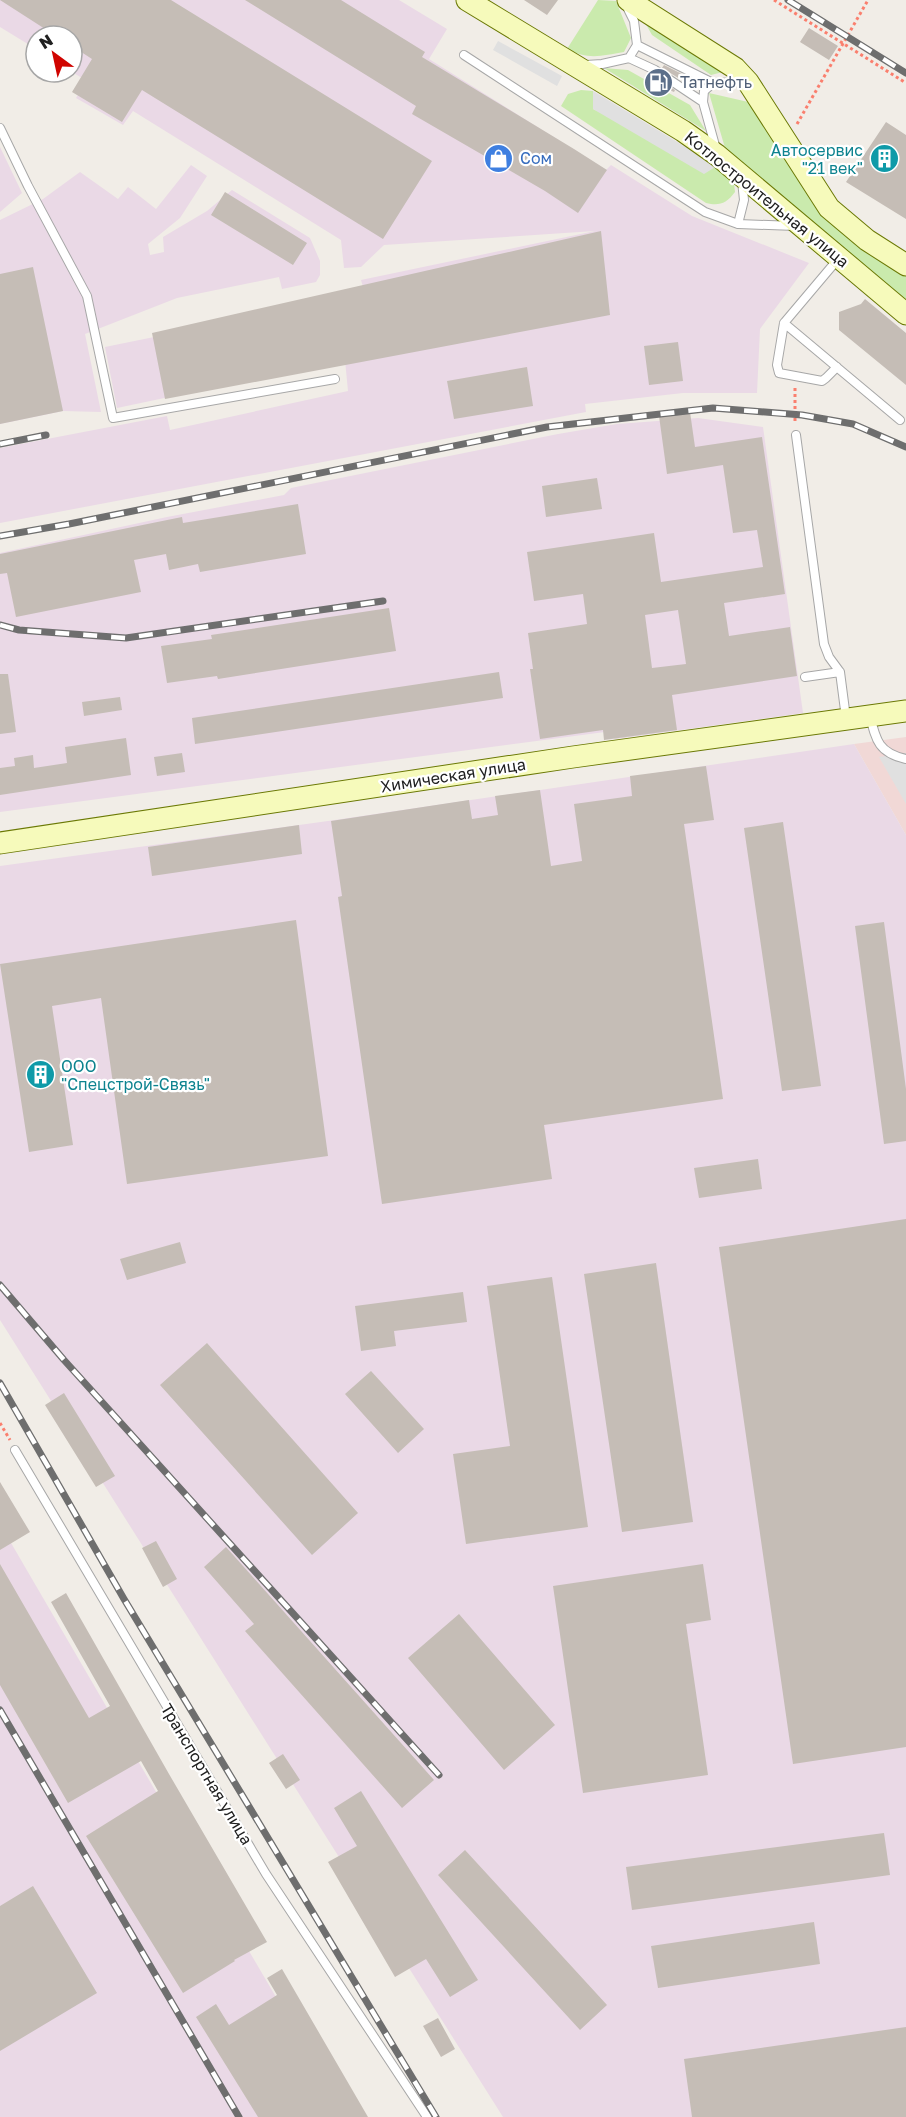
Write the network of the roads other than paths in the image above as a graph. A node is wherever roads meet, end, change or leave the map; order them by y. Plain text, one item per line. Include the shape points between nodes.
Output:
1 (467, 0) edge
2 (626, 0) edge
3 (637, 45) junction
4 (464, 55) dead end
5 (629, 58) junction
6 (575, 66) junction
7 (748, 82) junction
8 (713, 83) junction
9 (703, 102) junction
10 (0, 128) edge
11 (717, 155) junction
12 (741, 175) junction
13 (738, 224) junction
14 (801, 226) junction
15 (839, 258) junction
16 (906, 265) edge
17 (906, 314) edge
18 (784, 323) junction
19 (837, 368) junction
20 (336, 379) dead end
21 (900, 420) dead end
22 (795, 435) road end
23 (840, 672) junction
24 (805, 677) dead end
25 (906, 711) edge
26 (870, 716) junction
27 (847, 719) junction
28 (906, 759) edge
29 (0, 843) edge
30 (15, 1450) road end
31 (426, 2117) edge

1 - 6 main road, Котлостроительная улица
2 - 3 lane
2 - 7 main road, Котлостроительная улица via 721,58
3 - 5 lane
3 - 8 lane
4 - 13 lane via 705,212
5 - 6 lane
5 - 9 lane
6 - 11 main road, Котлостроительная улица
7 - 8 lane
7 - 16 main road, Котлостроительная улица via 829,208 867,240
8 - 9 lane via 704,91
9 - 11 lane
10 - 20 lane via 87,296 113,418
11 - 12 main road, Котлостроительная улица
12 - 13 lane via 744,200
12 - 14 main road, Котлостроительная улица
13 - 14 lane
14 - 15 main road, Котлостроительная улица
15 - 17 main road, Котлостроительная улица
15 - 18 lane
18 - 19 lane
18 - 19 lane via 777,369 783,375 822,381
19 - 21 lane
22 - 23 lane via 824,644
23 - 24 lane
23 - 27 lane
25 - 26 main road, Химическая улица
26 - 27 main road, Химическая улица
26 - 28 lane via 881,748
27 - 29 main road, Химическая улица
30 - 31 lane, Транспортная улица via 266,1874

